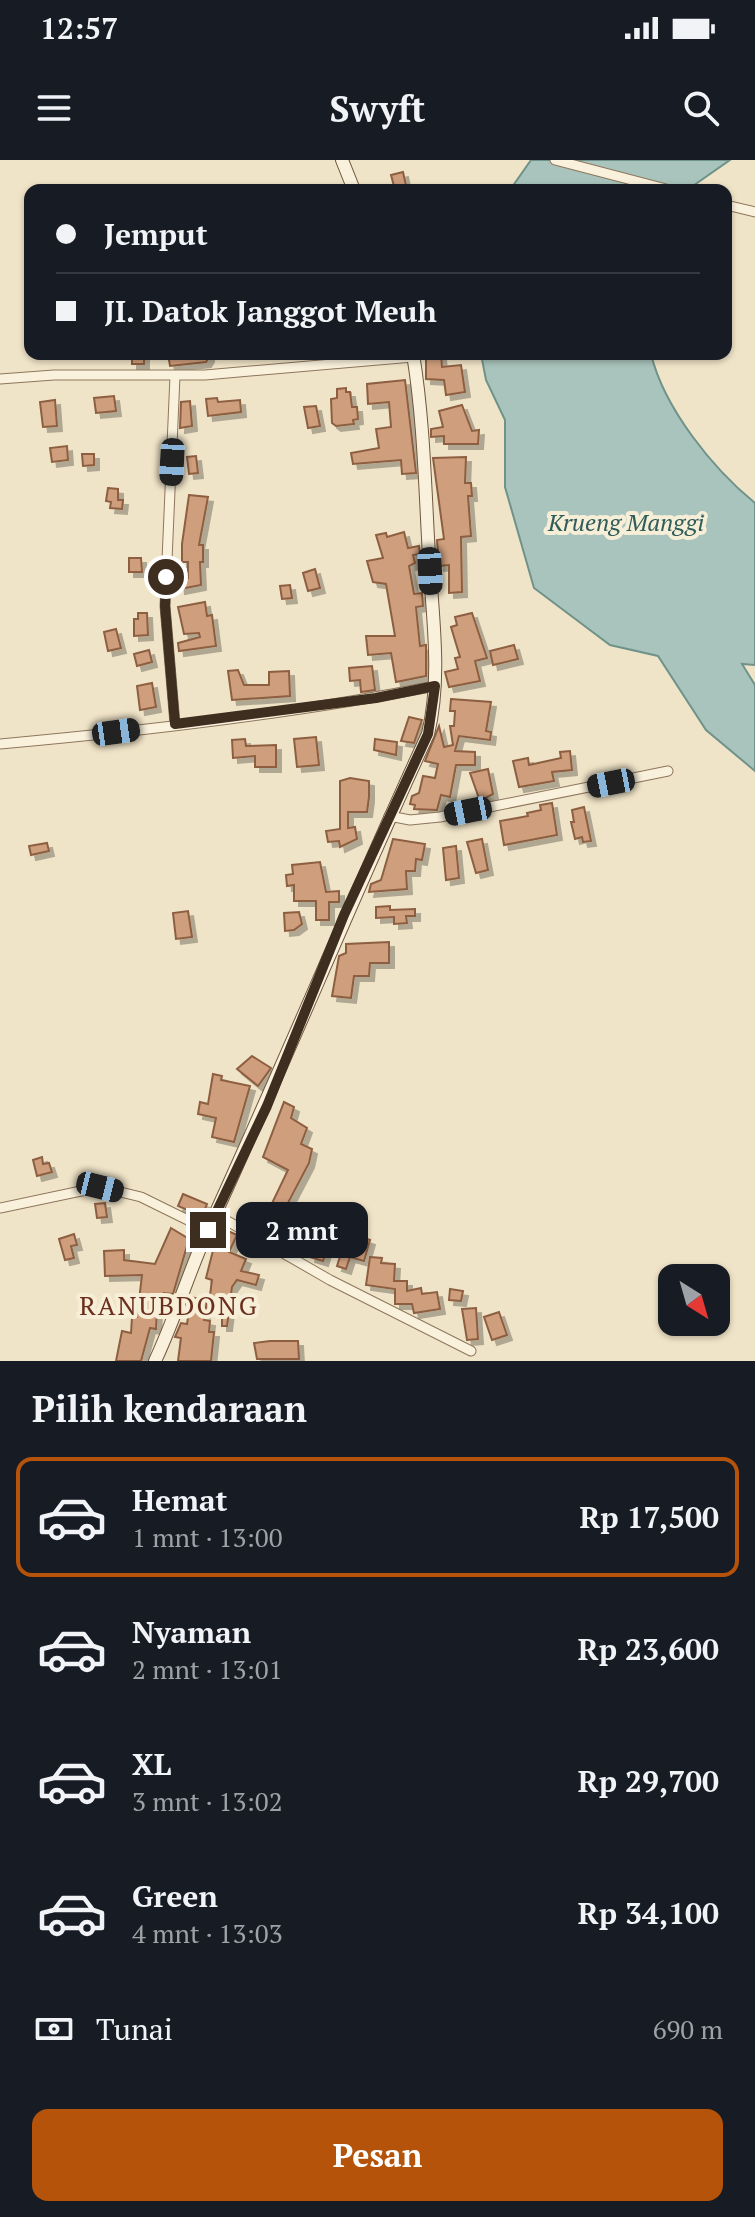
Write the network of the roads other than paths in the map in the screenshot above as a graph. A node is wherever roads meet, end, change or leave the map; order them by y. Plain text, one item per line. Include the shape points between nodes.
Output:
1 (342, 160) edge
2 (555, 160) edge
3 (352, 184) edge
4 (647, 184) edge
5 (732, 206) edge
6 (755, 212) edge
7 (365, 360) edge
8 (413, 360) edge
9 (175, 376) junction
10 (0, 379) edge
11 (435, 686) junction
12 (175, 724) junction
13 (0, 744) edge
14 (668, 771) dead end
15 (389, 816) junction
16 (0, 1208) edge
17 (217, 1215) junction
18 (208, 1230) junction
19 (471, 1351) dead end
20 (155, 1361) edge

1 - 3 street
2 - 4 street
5 - 6 street
7 - 9 street
8 - 11 street
9 - 10 street
9 - 12 street via 165,606
11 - 12 street
11 - 15 street via 428,734
12 - 13 street
14 - 15 street via 440,817
15 - 17 street
16 - 18 street via 100,1187 141,1197
17 - 18 street
17 - 19 street
18 - 20 street

